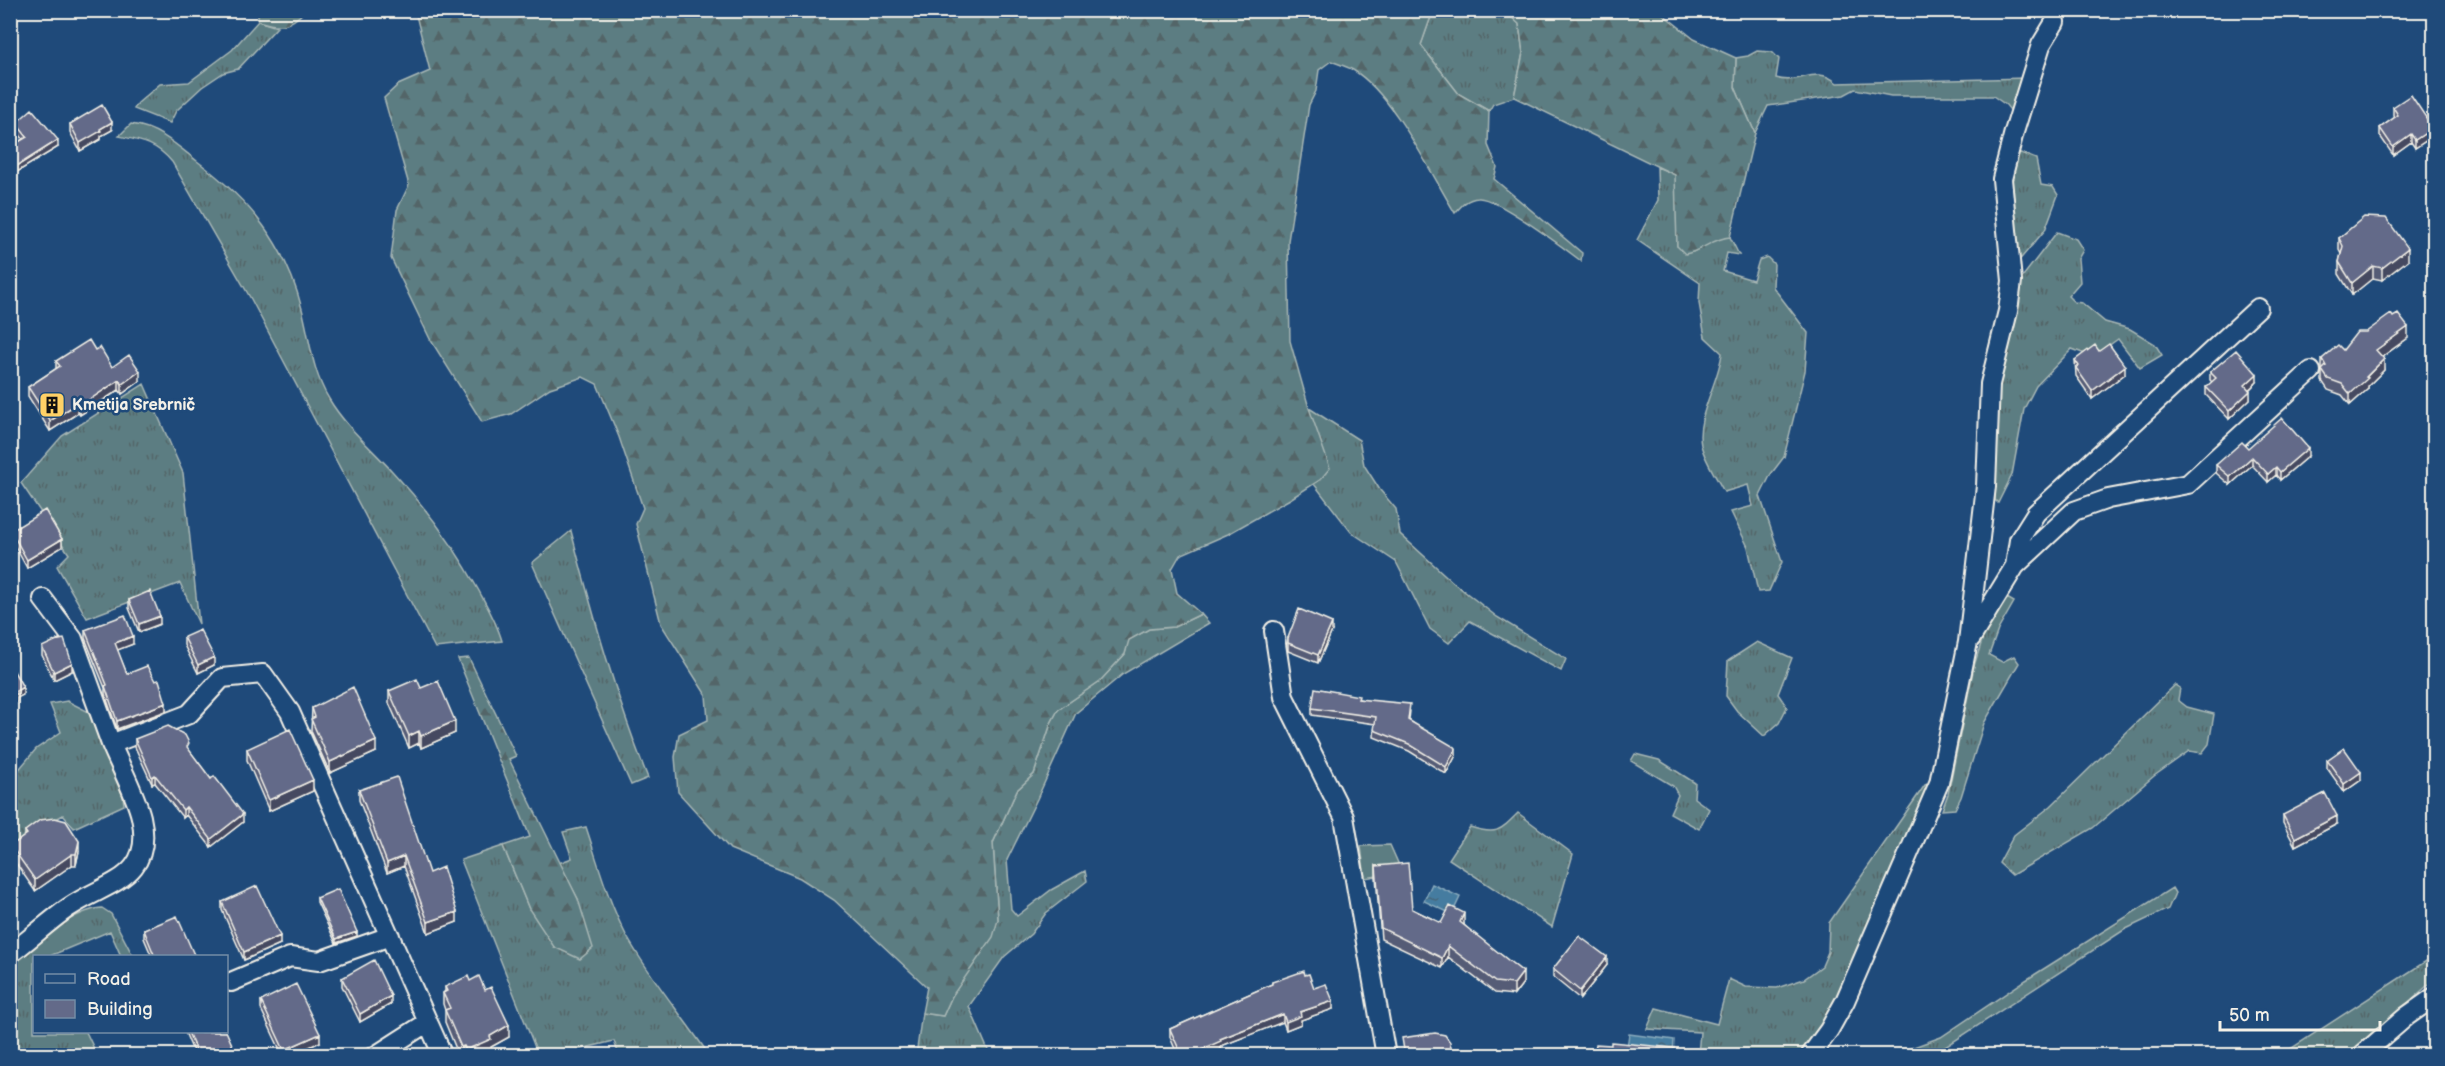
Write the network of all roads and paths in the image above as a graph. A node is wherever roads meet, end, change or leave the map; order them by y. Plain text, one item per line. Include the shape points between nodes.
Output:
1 (2055, 22) dead end
2 (2258, 308) dead end
3 (2311, 371) dead end
4 (2015, 566) junction
5 (43, 599) dead end
6 (1274, 631) dead end
7 (1968, 642) junction
8 (111, 744) junction
9 (390, 936) junction
10 (10, 954) edge
11 (231, 982) dead end
12 (2434, 997) edge
13 (428, 1022) junction
14 (375, 1056) edge
15 (443, 1056) edge
16 (1386, 1056) edge
17 (1810, 1056) edge
18 (2361, 1056) edge

1 - 7 street via 2041,45 2002,179 2012,281 1990,384 1986,486
2 - 4 street via 2036,513 2019,540
3 - 4 street via 2188,484 2108,499 2074,511
4 - 7 street
5 - 8 street via 73,639
6 - 16 street via 1284,697 1344,817
7 - 17 street via 1939,783 1845,1001
8 - 9 street via 189,714 222,678 263,674 290,712
8 - 10 street via 141,817 142,847 133,867 116,883 70,906
9 - 11 street via 319,962 290,957
9 - 13 street
12 - 18 street
13 - 14 street
13 - 15 street

